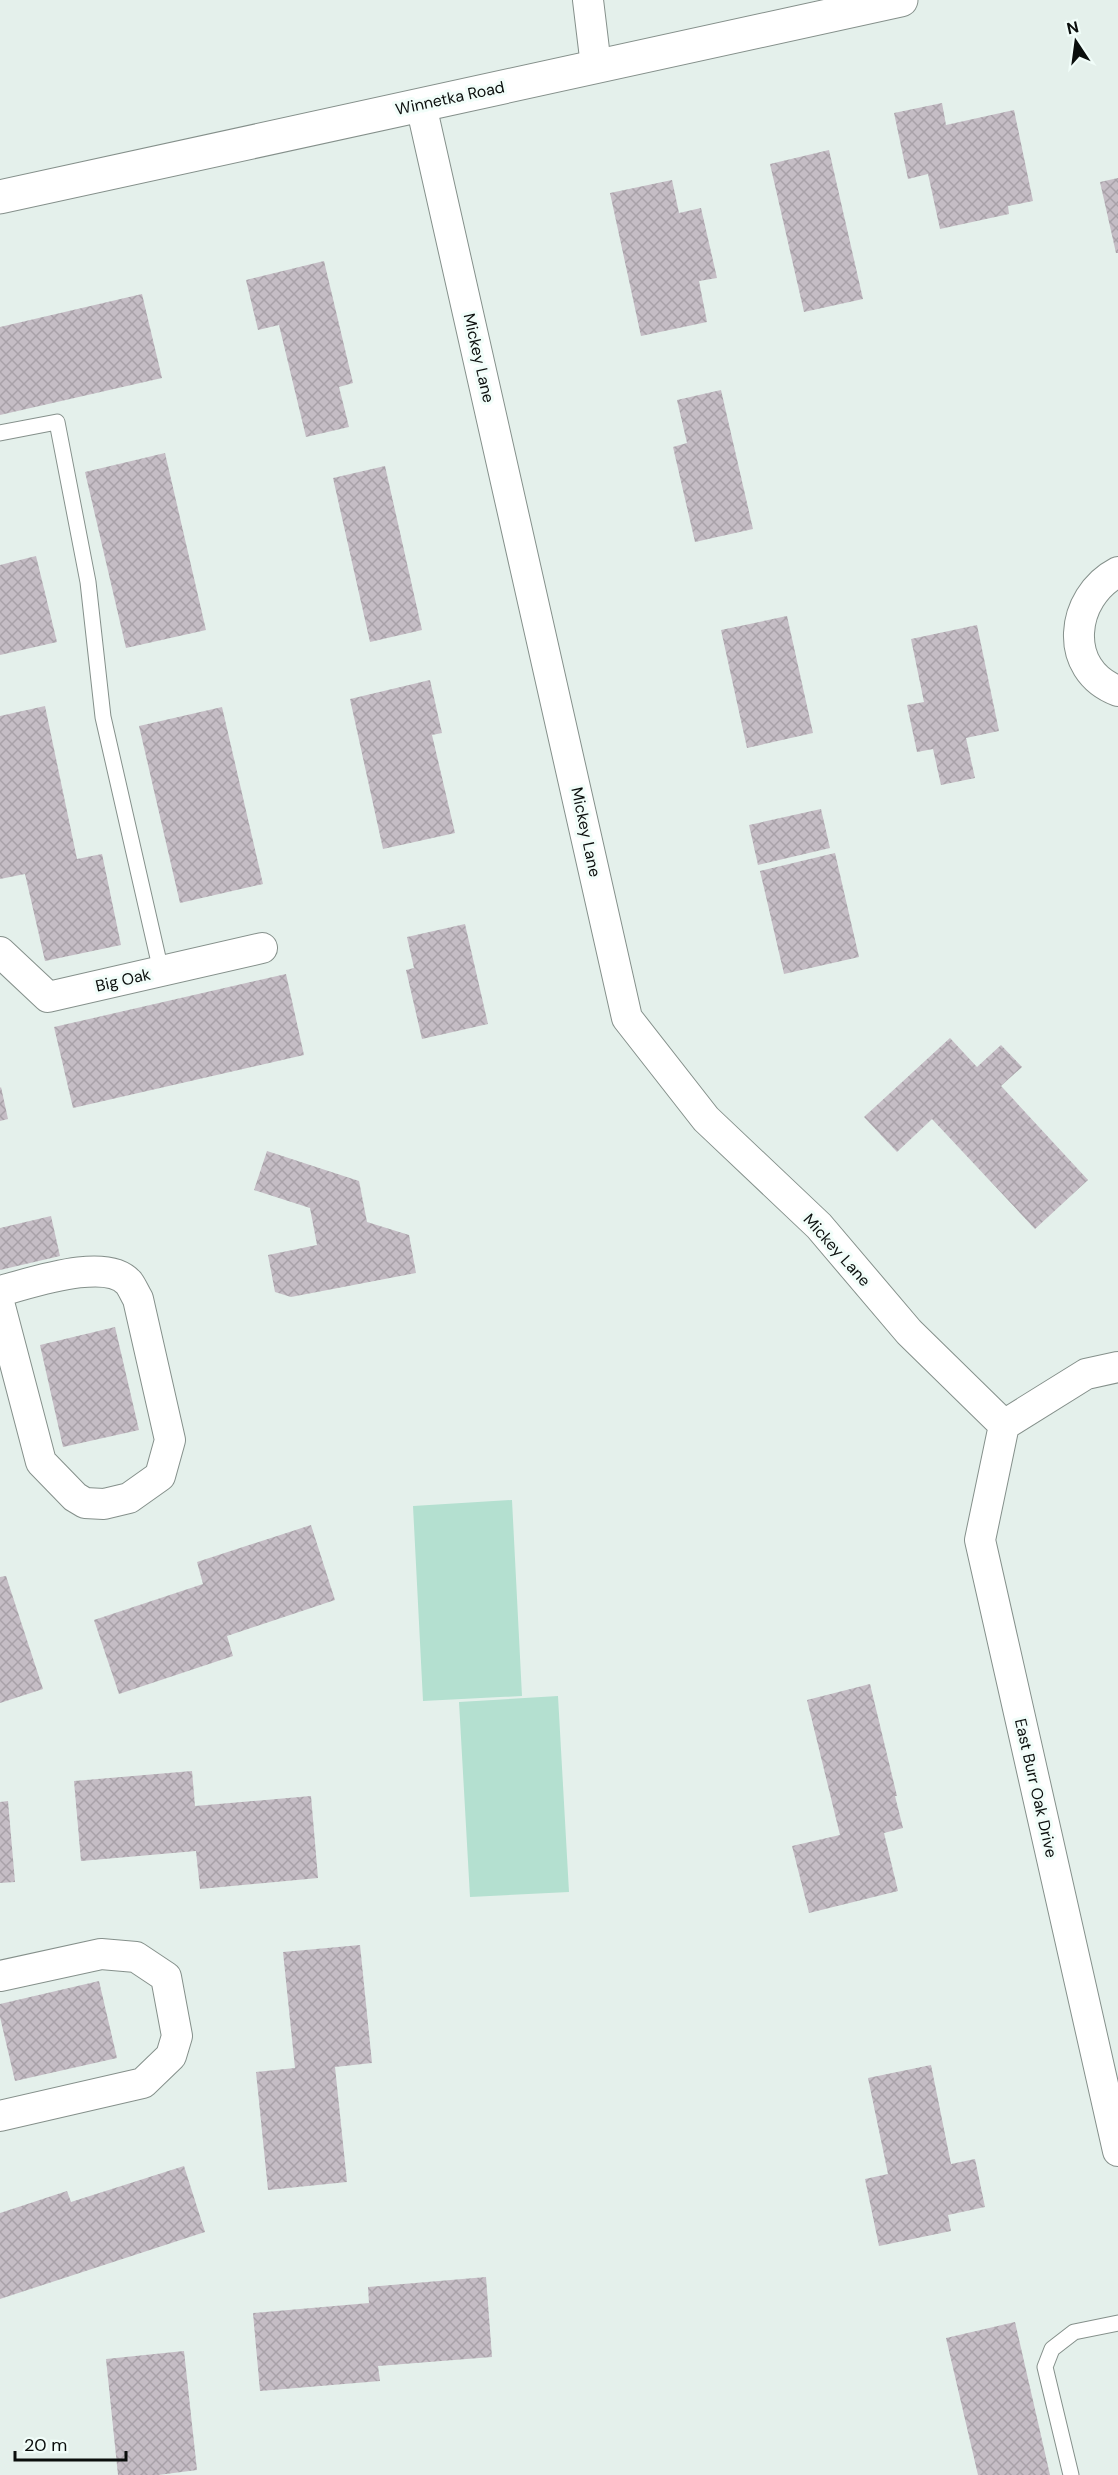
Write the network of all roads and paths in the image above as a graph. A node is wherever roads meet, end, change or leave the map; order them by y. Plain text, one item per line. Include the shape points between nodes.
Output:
1 (588, 0) edge
2 (901, 0) edge
3 (596, 66) junction
4 (422, 105) junction
5 (0, 197) edge
6 (0, 433) edge
7 (1118, 573) edge
8 (1118, 691) edge
9 (262, 948) dead end
10 (0, 952) edge
11 (161, 971) junction
12 (0, 1291) edge
13 (0, 1306) edge
14 (1118, 1367) edge
15 (1004, 1425) junction
16 (0, 1976) edge
17 (0, 2116) edge
18 (1118, 2151) edge
19 (1118, 2323) edge
20 (1071, 2475) edge

1 - 3 street
2 - 3 street, Winnetka Road
3 - 4 street, Winnetka Road
4 - 5 street, Winnetka Road
4 - 15 street, Mickey Lane via 627,1018 706,1119 819,1226 909,1332
6 - 11 lane via 57,422 88,582 102,717
7 - 8 street via 1097,586 1086,602 1078,633 1092,672
9 - 11 street, Big Oak
10 - 11 street, Big Oak via 48,996
12 - 13 street via 82,1272 108,1271 128,1281 138,1299 170,1440 160,1476 129,1498 104,1504 85,1503 41,1462
14 - 15 street via 1086,1374
15 - 18 street, East Burr Oak Drive via 980,1540
16 - 17 street via 101,1953 136,1957 166,1977 177,2036 171,2056 143,2083
19 - 20 lane via 1074,2332 1052,2349 1045,2367

